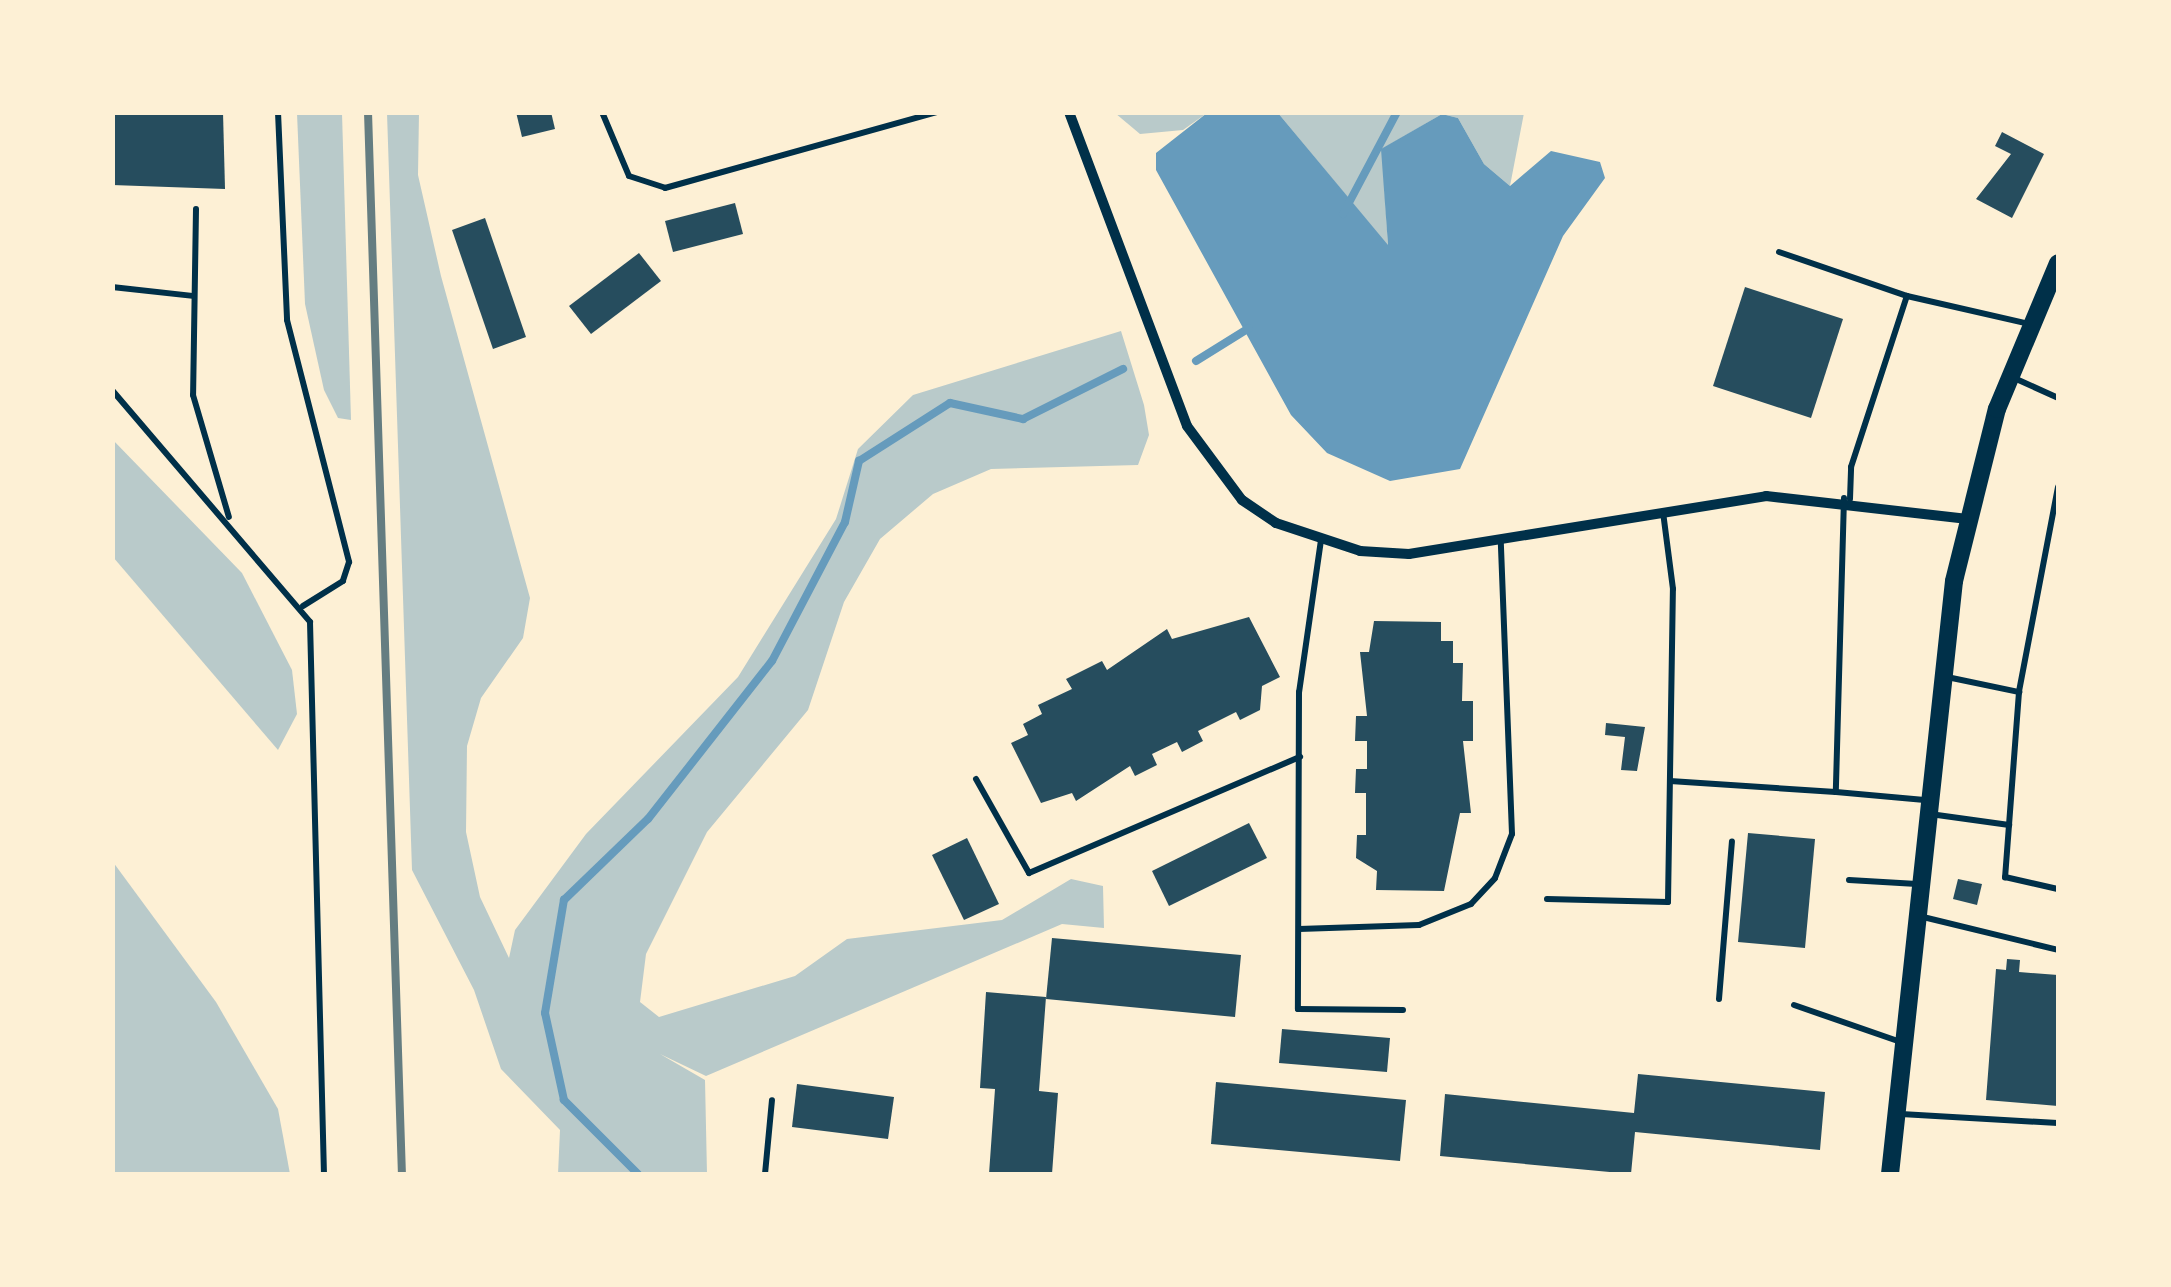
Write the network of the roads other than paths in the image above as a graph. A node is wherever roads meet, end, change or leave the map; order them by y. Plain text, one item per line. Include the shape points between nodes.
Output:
1 (278, 112) edge
2 (602, 112) edge
3 (936, 112) edge
4 (1069, 112) edge
5 (196, 208) dead end
6 (1779, 252) dead end
7 (2058, 263) edge
8 (112, 288) edge
9 (193, 296) junction
10 (1906, 296) junction
11 (2030, 325) junction
12 (2010, 376) junction
13 (112, 390) edge
14 (2058, 398) edge
15 (2058, 487) edge
16 (1847, 499) junction
17 (1663, 510) junction
18 (1968, 519) junction
19 (232, 522) junction
20 (1321, 540) junction
21 (1501, 541) junction
22 (303, 606) junction
23 (1940, 676) junction
24 (2019, 692) junction
25 (1300, 757) junction
26 (976, 779) dead end
27 (1670, 781) junction
28 (1836, 792) junction
29 (1924, 806) junction
30 (2009, 825) junction
31 (1732, 842) dead end
32 (1848, 880) dead end
33 (1917, 884) junction
34 (2058, 889) edge
35 (1547, 899) dead end
36 (1914, 915) junction
37 (1298, 929) junction
38 (2058, 950) edge
39 (1719, 999) dead end
40 (1794, 1006) dead end
41 (1403, 1010) dead end
42 (1902, 1042) junction
43 (772, 1100) dead end
44 (1896, 1112) junction
45 (2058, 1123) edge
46 (324, 1174) edge
47 (766, 1174) edge
48 (1890, 1174) edge

1 - 22 lane via 287,320 349,562 343,581
2 - 3 lane via 629,176 665,188
4 - 20 street via 1146,332 1210,466 1242,500
5 - 9 lane
6 - 10 lane
7 - 11 main road
8 - 9 lane
9 - 19 lane via 200,444
10 - 11 lane
10 - 16 lane
11 - 12 main road
12 - 14 lane
12 - 18 main road
13 - 19 lane
15 - 24 lane
16 - 17 street via 1766,496
16 - 18 street
16 - 28 lane
17 - 21 street
17 - 27 lane via 1673,589
18 - 23 main road
19 - 22 lane
20 - 21 street via 1408,554
20 - 25 lane
21 - 37 lane via 1512,834 1494,878 1470,904 1419,925
22 - 46 lane via 320,728
23 - 24 lane
23 - 29 main road
24 - 30 lane
25 - 26 lane via 1029,873
25 - 37 lane
27 - 28 lane
27 - 35 lane via 1668,902
28 - 29 lane
29 - 30 lane
29 - 33 main road
30 - 34 lane via 2005,877
31 - 39 lane
32 - 33 lane
33 - 36 main road
36 - 38 lane
36 - 42 main road
37 - 41 lane via 1298,1009
40 - 42 lane
42 - 44 main road
43 - 47 lane
44 - 45 lane
44 - 48 main road

